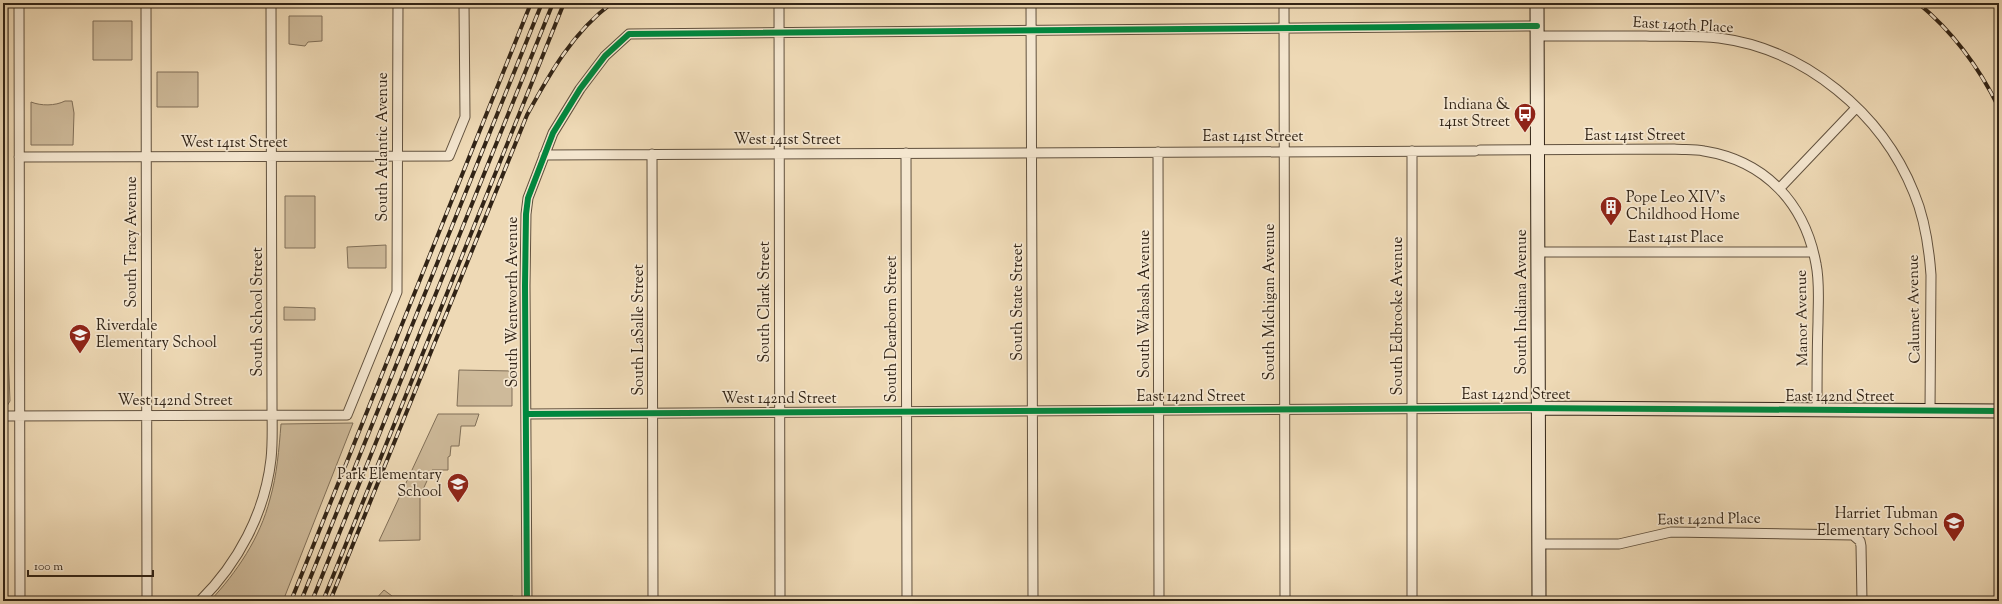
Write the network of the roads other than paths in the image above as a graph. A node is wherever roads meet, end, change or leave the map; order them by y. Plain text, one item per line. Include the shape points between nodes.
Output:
1 (19, 3) edge
2 (146, 3) edge
3 (271, 3) edge
4 (398, 3) edge
5 (464, 3) edge
6 (779, 3) edge
7 (1031, 3) edge
8 (1284, 3) edge
9 (1537, 3) edge
10 (1284, 28) junction
11 (1031, 31) junction
12 (1537, 31) junction
13 (779, 33) junction
14 (629, 34) joint
15 (1856, 108) junction
16 (1412, 150) junction
17 (1537, 150) junction
18 (1284, 151) junction
19 (1031, 152) junction
20 (1158, 152) junction
21 (906, 153) junction
22 (652, 154) junction
23 (779, 154) junction
24 (544, 155) junction
25 (397, 156) junction
26 (146, 157) junction
27 (272, 157) junction
28 (19, 158) junction
29 (1780, 188) junction
30 (1538, 252) junction
31 (1813, 252) junction
32 (1539, 408) junction
33 (1284, 409) junction
34 (1412, 409) junction
35 (1032, 410) junction
36 (1159, 410) junction
37 (1817, 410) junction
38 (1930, 410) junction
39 (1999, 411) edge
40 (780, 412) junction
41 (906, 412) junction
42 (653, 413) junction
43 (526, 414) junction
44 (272, 415) junction
45 (347, 415) joint
46 (3, 416) edge
47 (19, 416) junction
48 (146, 416) junction
49 (1539, 544) junction
50 (20, 601) edge
51 (147, 601) edge
52 (200, 601) edge
53 (527, 601) edge
54 (654, 601) edge
55 (780, 601) edge
56 (907, 601) edge
57 (1033, 601) edge
58 (1159, 601) edge
59 (1285, 601) edge
60 (1412, 601) edge
61 (1538, 601) edge
62 (1862, 601) edge

1 - 28 street
2 - 26 street, South Tracy Avenue
3 - 27 street, South School Street
4 - 25 street, South Atlantic Avenue
5 - 25 street, West 141st Street via 465,117 449,156
6 - 13 street, South Clark Street
7 - 11 street, South State Street
8 - 10 street, South Michigan Avenue
9 - 12 main road, South Indiana Avenue
10 - 11 street, East 140th Place
10 - 12 street, East 140th Place via 1474,26
10 - 18 street, South Michigan Avenue
11 - 13 street, East 140th Place
11 - 19 street, South State Street
12 - 15 street, East 140th Place via 1719,38 1745,44 1770,51 1812,72 1834,87
12 - 17 main road, South Indiana Avenue
13 - 14 street, East 140th Place
13 - 23 street, South Clark Street
14 - 24 street, South Wentworth Avenue via 605,56 580,90 553,133
15 - 29 street
15 - 38 street, Calumet Avenue via 1875,127 1890,148 1914,192 1922,216 1930,255 1931,275
16 - 17 street, East 141st Street
16 - 18 street, East 141st Street
16 - 34 street, South Edbrooke Avenue
17 - 29 street, East 141st Street via 1703,151 1743,164
17 - 30 main road, South Indiana Avenue
18 - 20 street, East 141st Street
18 - 33 street, South Michigan Avenue
19 - 20 street, East 141st Street
19 - 21 street, West 141st Street
19 - 35 street, South State Street
20 - 36 street, South Wabash Avenue
21 - 23 street, West 141st Street
21 - 41 street, South Dearborn Street
22 - 23 street, West 141st Street
22 - 24 street, West 141st Street
22 - 42 street, South LaSalle Street
23 - 40 street, South Clark Street
24 - 43 street, South Wentworth Avenue via 528,198 526,214
25 - 27 street, West 141st Street
25 - 45 street, South Atlantic Avenue via 397,292
26 - 27 street, West 141st Street
26 - 28 street, West 141st Street
26 - 48 street, South Tracy Avenue
27 - 44 street, South School Street
28 - 47 street
29 - 31 street, Manor Avenue via 1801,218
30 - 31 street, East 141st Place
30 - 32 main road, South Indiana Avenue
31 - 37 street, Manor Avenue via 1818,287
32 - 34 street, East 142nd Street
32 - 37 main road, East 142nd Street
32 - 49 main road, South Indiana Avenue
33 - 34 street, East 142nd Street
33 - 36 street, East 142nd Street
33 - 59 street, South Michigan Avenue
34 - 60 street, South Edbrooke Avenue
35 - 36 street, East 142nd Street
35 - 41 street, West 142nd Street
35 - 57 street, South State Street
36 - 58 street, South Wabash Avenue
37 - 38 main road, East 142nd Street
38 - 39 main road, East 142nd Street
40 - 41 street, West 142nd Street
40 - 42 street, West 142nd Street
40 - 55 street, South Clark Street
41 - 56 street, South Dearborn Street
42 - 43 street, West 142nd Street
42 - 54 street, South LaSalle Street
43 - 53 street, South Wentworth Avenue
44 - 45 street, West 142nd Street
44 - 48 street, West 142nd Street
44 - 52 street, South School Street via 271,460 256,517 237,555
46 - 47 street, West 142nd Street
47 - 48 street, West 142nd Street
47 - 50 street
48 - 51 street, South Tracy Avenue
49 - 61 main road, South Indiana Avenue
49 - 62 street, East 142nd Place via 1619,544 1671,532 1847,534 1857,537 1861,546

